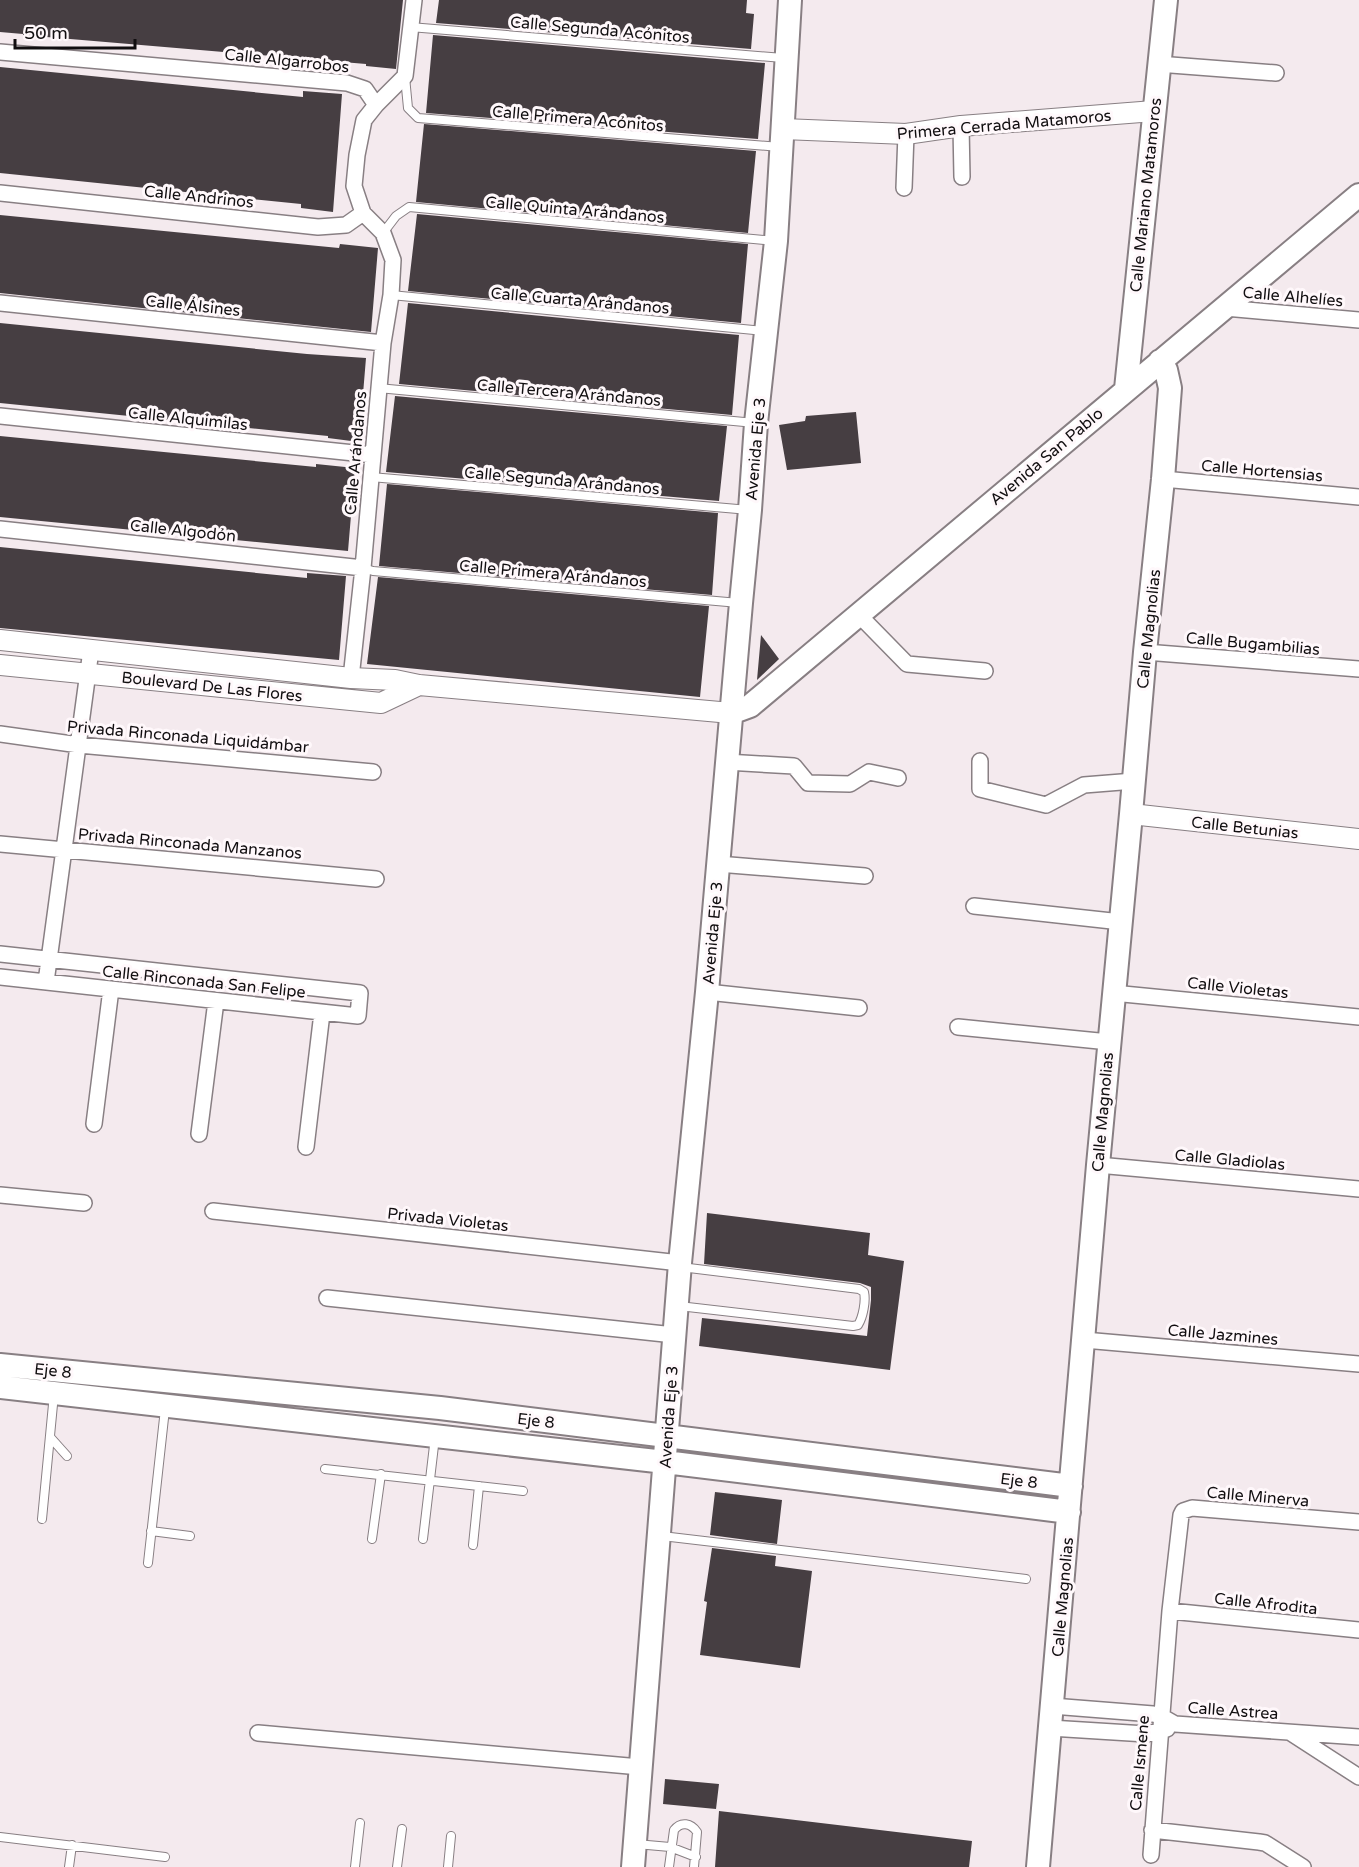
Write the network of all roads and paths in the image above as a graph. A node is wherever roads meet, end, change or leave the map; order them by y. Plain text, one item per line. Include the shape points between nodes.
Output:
1 (414, 0) edge
2 (790, 0) edge
3 (1166, 0) edge
4 (410, 27) junction
5 (0, 52) edge
6 (787, 58) junction
7 (1158, 64) junction
8 (1276, 73) dead end
9 (405, 76) junction
10 (376, 105) junction
11 (1154, 111) junction
12 (961, 126) junction
13 (906, 134) junction
14 (783, 138) junction
15 (962, 177) dead end
16 (904, 188) dead end
17 (0, 193) edge
18 (1359, 195) edge
19 (363, 213) junction
20 (383, 233) junction
21 (776, 241) junction
22 (391, 295) junction
23 (0, 303) edge
24 (1225, 308) junction
25 (1359, 320) edge
26 (767, 331) junction
27 (383, 343) junction
28 (1160, 361) junction
29 (378, 388) junction
30 (1126, 389) junction
31 (0, 416) edge
32 (756, 423) junction
33 (373, 455) junction
34 (371, 477) junction
35 (1162, 478) junction
36 (1359, 496) edge
37 (750, 510) junction
38 (0, 529) edge
39 (363, 568) junction
40 (741, 603) junction
41 (858, 614) junction
42 (0, 640) edge
43 (91, 650) junction
44 (1145, 652) junction
45 (0, 665) edge
46 (1359, 669) edge
47 (985, 671) dead end
48 (89, 673) junction
49 (351, 678) junction
50 (419, 685) junction
51 (731, 713) junction
52 (0, 734) edge
53 (79, 745) junction
54 (980, 761) dead end
55 (726, 762) junction
56 (373, 772) dead end
57 (898, 778) dead end
58 (1134, 781) junction
59 (1131, 814) junction
60 (1359, 839) edge
61 (0, 844) edge
62 (64, 850) junction
63 (718, 864) junction
64 (865, 876) dead end
65 (376, 879) dead end
66 (974, 906) dead end
67 (1121, 922) junction
68 (0, 954) edge
69 (50, 959) junction
70 (0, 977) edge
71 (0, 982) edge
72 (46, 982) junction
73 (111, 989) junction
74 (707, 992) junction
75 (1113, 993) junction
76 (216, 1001) junction
77 (859, 1008) dead end
78 (322, 1012) junction
79 (1359, 1017) edge
80 (958, 1027) dead end
81 (1109, 1042) junction
82 (94, 1124) dead end
83 (199, 1134) dead end
84 (306, 1147) dead end
85 (1098, 1165) junction
86 (1359, 1190) edge
87 (0, 1195) edge
88 (84, 1203) dead end
89 (213, 1211) dead end
90 (680, 1265) junction
91 (327, 1298) dead end
92 (676, 1305) junction
93 (674, 1335) junction
94 (1083, 1340) junction
95 (1359, 1364) edge
96 (0, 1365) edge
97 (0, 1387) edge
98 (54, 1393) junction
99 (165, 1405) junction
100 (436, 1436) junction
101 (50, 1437) junction
102 (667, 1437) junction
103 (67, 1456) dead end
104 (665, 1462) junction
105 (325, 1469) dead end
106 (381, 1474) junction
107 (430, 1480) junction
108 (478, 1486) junction
109 (1071, 1486) junction
110 (523, 1491) dead end
111 (1069, 1512) junction
112 (42, 1519) dead end
113 (1359, 1522) edge
114 (151, 1532) junction
115 (190, 1536) dead end
116 (658, 1536) junction
117 (372, 1539) dead end
118 (423, 1539) dead end
119 (473, 1545) dead end
120 (148, 1563) dead end
121 (1026, 1579) dead end
122 (1170, 1611) junction
123 (1359, 1630) edge
124 (1051, 1717) junction
125 (1160, 1724) junction
126 (1289, 1731) junction
127 (258, 1733) dead end
128 (1359, 1737) edge
129 (640, 1767) junction
130 (1359, 1777) edge
131 (360, 1822) dead end
132 (402, 1829) dead end
133 (1152, 1830) junction
134 (451, 1836) dead end
135 (0, 1837) edge
136 (635, 1844) junction
137 (72, 1845) junction
138 (670, 1847) junction
139 (1151, 1855) dead end
140 (165, 1857) dead end
141 (696, 1857) junction
142 (69, 1867) edge
143 (355, 1867) edge
144 (397, 1867) edge
145 (448, 1867) edge
146 (633, 1867) edge
147 (669, 1867) edge
148 (694, 1867) edge
149 (1038, 1867) edge
150 (1303, 1867) edge

1 - 4 street
2 - 6 main road, Avenida Eje 3
3 - 7 main road, Calle Mariano Matamoros
4 - 6 lane, Calle Segunda Acónitos
4 - 9 street
5 - 10 street, Calle Algarrobos via 347,83 365,88
6 - 14 main road, Avenida Eje 3
7 - 8 street
7 - 11 main road, Calle Mariano Matamoros
9 - 10 street
9 - 14 lane, Calle Primera Acónitos via 408,108 418,118
10 - 19 street via 364,120 357,155 354,186
11 - 12 street, Primera Cerrada Matamoros
11 - 30 main road, Calle Mariano Matamoros
12 - 13 street, Primera Cerrada Matamoros
12 - 15 street
13 - 14 street, Primera Cerrada Matamoros
13 - 16 street
14 - 21 main road, Avenida Eje 3
17 - 19 street, Calle Andrinos via 318,226 346,225
18 - 24 main road, Avenida San Pablo
19 - 20 street
20 - 21 lane, Calle Quinta Arándanos via 409,207
20 - 22 street, Calle Arándanos via 393,260
21 - 26 main road, Avenida Eje 3
22 - 26 lane, Calle Cuarta Arándanos
22 - 27 street, Calle Arándanos
23 - 27 street, Calle Álsines
24 - 25 street, Calle Alhelíes
24 - 28 main road, Avenida San Pablo
26 - 32 main road, Avenida Eje 3
27 - 29 street, Calle Arándanos
28 - 30 main road, Avenida San Pablo
28 - 35 main road, Calle Magnolias via 1170,388
29 - 32 lane, Calle Tercera Arándanos
29 - 33 street, Calle Arándanos
30 - 41 main road, Avenida San Pablo
31 - 33 street, Calle Alquimilas
32 - 37 main road, Avenida Eje 3
33 - 34 street, Calle Arándanos
34 - 37 lane, Calle Segunda Arándanos
34 - 39 street, Calle Arándanos
35 - 36 street, Calle Hortensias
35 - 44 main road, Calle Magnolias
37 - 40 main road, Avenida Eje 3
38 - 39 street, Calle Algodón
39 - 40 lane, Calle Primera Arándanos
39 - 49 street, Calle Arándanos
40 - 51 main road, Avenida Eje 3
41 - 47 street via 907,664
41 - 51 main road, Avenida San Pablo via 750,706
42 - 43 street, Boulevard De Las Flores
43 - 48 street
43 - 49 street, Boulevard De Las Flores
44 - 46 street, Calle Bugambilias
44 - 58 main road, Calle Magnolias
45 - 48 street, Boulevard De Las Flores
48 - 50 street, Boulevard De Las Flores via 381,703
48 - 53 street
49 - 50 street, Boulevard De Las Flores
50 - 51 street, Boulevard De Las Flores
51 - 55 main road, Avenida Eje 3
52 - 53 street, Privada Rinconada Liquidámbar
53 - 56 street, Privada Rinconada Liquidámbar
53 - 62 street
54 - 58 street via 980,789 1046,805 1084,785
55 - 57 street via 794,766 808,783 849,784 869,772
55 - 63 main road, Avenida Eje 3
58 - 59 main road, Calle Magnolias
59 - 60 street, Calle Betunias
59 - 67 main road, Calle Magnolias
61 - 62 street, Privada Rinconada Manzanos
62 - 65 street, Privada Rinconada Manzanos
62 - 69 street
63 - 64 street
63 - 74 main road, Avenida Eje 3
66 - 67 street
67 - 75 main road, Calle Magnolias
68 - 69 street, Calle Rinconada San Felipe
69 - 72 street
69 - 78 street, Calle Rinconada San Felipe via 360,993 358,1016
70 - 71 street
70 - 72 street, Calle Rinconada San Felipe
72 - 73 street, Calle Rinconada San Felipe
73 - 76 street, Calle Rinconada San Felipe
73 - 82 street
74 - 77 street
74 - 90 main road, Avenida Eje 3
75 - 79 street, Calle Violetas
75 - 81 main road, Calle Magnolias
76 - 78 street, Calle Rinconada San Felipe
76 - 83 street
78 - 84 street
80 - 81 street
81 - 85 main road, Calle Magnolias
85 - 86 street, Calle Gladiolas
85 - 94 main road, Calle Magnolias
87 - 88 street
89 - 90 street, Privada Violetas
90 - 92 main road, Avenida Eje 3
90 - 92 lane via 859,1289 865,1297 861,1320 853,1326
91 - 93 street
92 - 93 main road, Avenida Eje 3
93 - 102 main road, Avenida Eje 3
94 - 95 street, Calle Jazmines
94 - 109 main road, Calle Magnolias
96 - 102 main road, Eje 8 via 441,1408
97 - 98 main road, Eje 8
98 - 99 main road, Eje 8
98 - 101 lane
99 - 100 main road, Eje 8
99 - 114 lane
100 - 104 main road, Eje 8
100 - 107 lane
101 - 103 lane
101 - 112 lane
102 - 104 main road, Avenida Eje 3
102 - 109 main road, Eje 8
104 - 111 main road, Eje 8
104 - 116 main road, Avenida Eje 3
105 - 106 lane
106 - 107 lane
106 - 117 lane
107 - 108 lane
107 - 118 lane
108 - 110 lane
108 - 119 lane
109 - 111 main road, Calle Magnolias
111 - 124 main road, Calle Magnolias
113 - 122 street, Calle Minerva via 1187,1509 1179,1519
114 - 115 lane
114 - 120 lane
116 - 121 lane
116 - 129 main road, Avenida Eje 3
122 - 123 street, Calle Afrodita
122 - 125 street, Calle Ismene
124 - 125 street
124 - 125 street, Calle Astrea via 1146,1734
124 - 149 main road, Calle Magnolias
125 - 126 street, Calle Astrea
125 - 133 street, Calle Ismene
126 - 128 street, Calle Astrea
126 - 130 street, Calle Astrea
127 - 129 street
129 - 136 main road, Avenida Eje 3
131 - 143 lane
132 - 144 lane
133 - 139 street
133 - 150 street, Calle Ismene via 1265,1843
134 - 145 lane
135 - 137 lane
136 - 138 lane
136 - 146 main road, Avenida Eje 3
137 - 140 lane
137 - 142 lane
138 - 141 lane
138 - 141 lane via 676,1826 691,1825 696,1832
138 - 147 lane
141 - 148 lane

